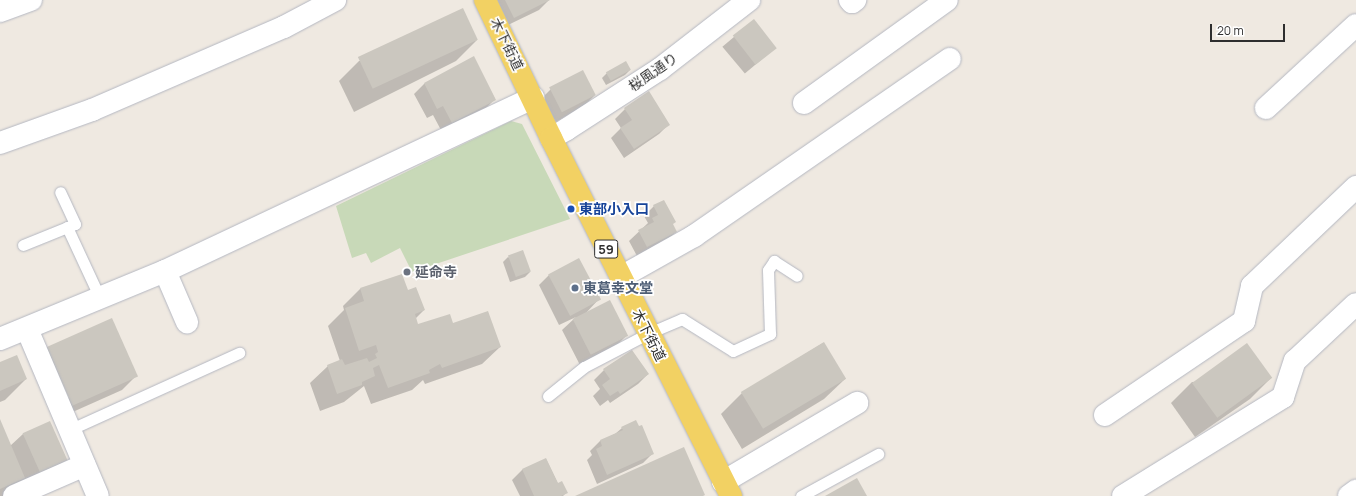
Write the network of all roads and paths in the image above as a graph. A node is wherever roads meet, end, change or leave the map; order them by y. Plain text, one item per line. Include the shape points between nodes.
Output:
1 (31, 0) edge
2 (335, 0) edge
3 (485, 0) edge
4 (749, 0) edge
5 (850, 0) edge
6 (855, 0) edge
7 (947, 0) edge
8 (0, 11) edge
9 (1356, 25) edge
10 (950, 59) dead end
11 (533, 98) junction
12 (804, 103) dead end
13 (1266, 108) dead end
14 (551, 138) junction
15 (0, 144) edge
16 (1356, 187) edge
17 (60, 192) dead end
18 (67, 227) junction
19 (23, 245) dead end
20 (165, 271) junction
21 (797, 276) dead end
22 (620, 277) junction
23 (100, 298) junction
24 (1356, 304) edge
25 (187, 322) dead end
26 (27, 329) junction
27 (649, 333) junction
28 (0, 339) edge
29 (239, 353) dead end
30 (548, 396) dead end
31 (857, 403) dead end
32 (1105, 414) dead end
33 (69, 430) junction
34 (878, 454) dead end
35 (85, 465) junction
36 (728, 492) edge
37 (1356, 492) edge
38 (14, 496) edge
39 (98, 496) edge
40 (801, 496) edge
41 (1123, 496) edge
42 (1350, 496) edge

1 - 8 street
2 - 15 street via 263,36 92,110
3 - 11 main road, 木下街道 / 59
4 - 14 street, 桜風通り via 660,69
5 - 6 street
7 - 12 street
9 - 13 street
10 - 22 street via 694,236
11 - 14 main road, 木下街道 / 59
11 - 20 street
14 - 22 main road, 木下街道 / 59
16 - 32 street via 1252,286 1244,321
17 - 18 lane via 75,224
18 - 19 lane
18 - 23 lane
20 - 23 street
20 - 25 street
21 - 27 lane via 774,261 768,270 770,334 733,351 682,319
22 - 27 main road, 木下街道 / 59
23 - 26 street
24 - 41 street via 1295,361 1283,397
26 - 28 street
26 - 33 street
27 - 30 lane via 584,367
27 - 36 main road, 木下街道 / 59
29 - 33 lane
31 - 36 street
33 - 35 street
34 - 40 lane
35 - 38 street
35 - 39 street
37 - 42 street

